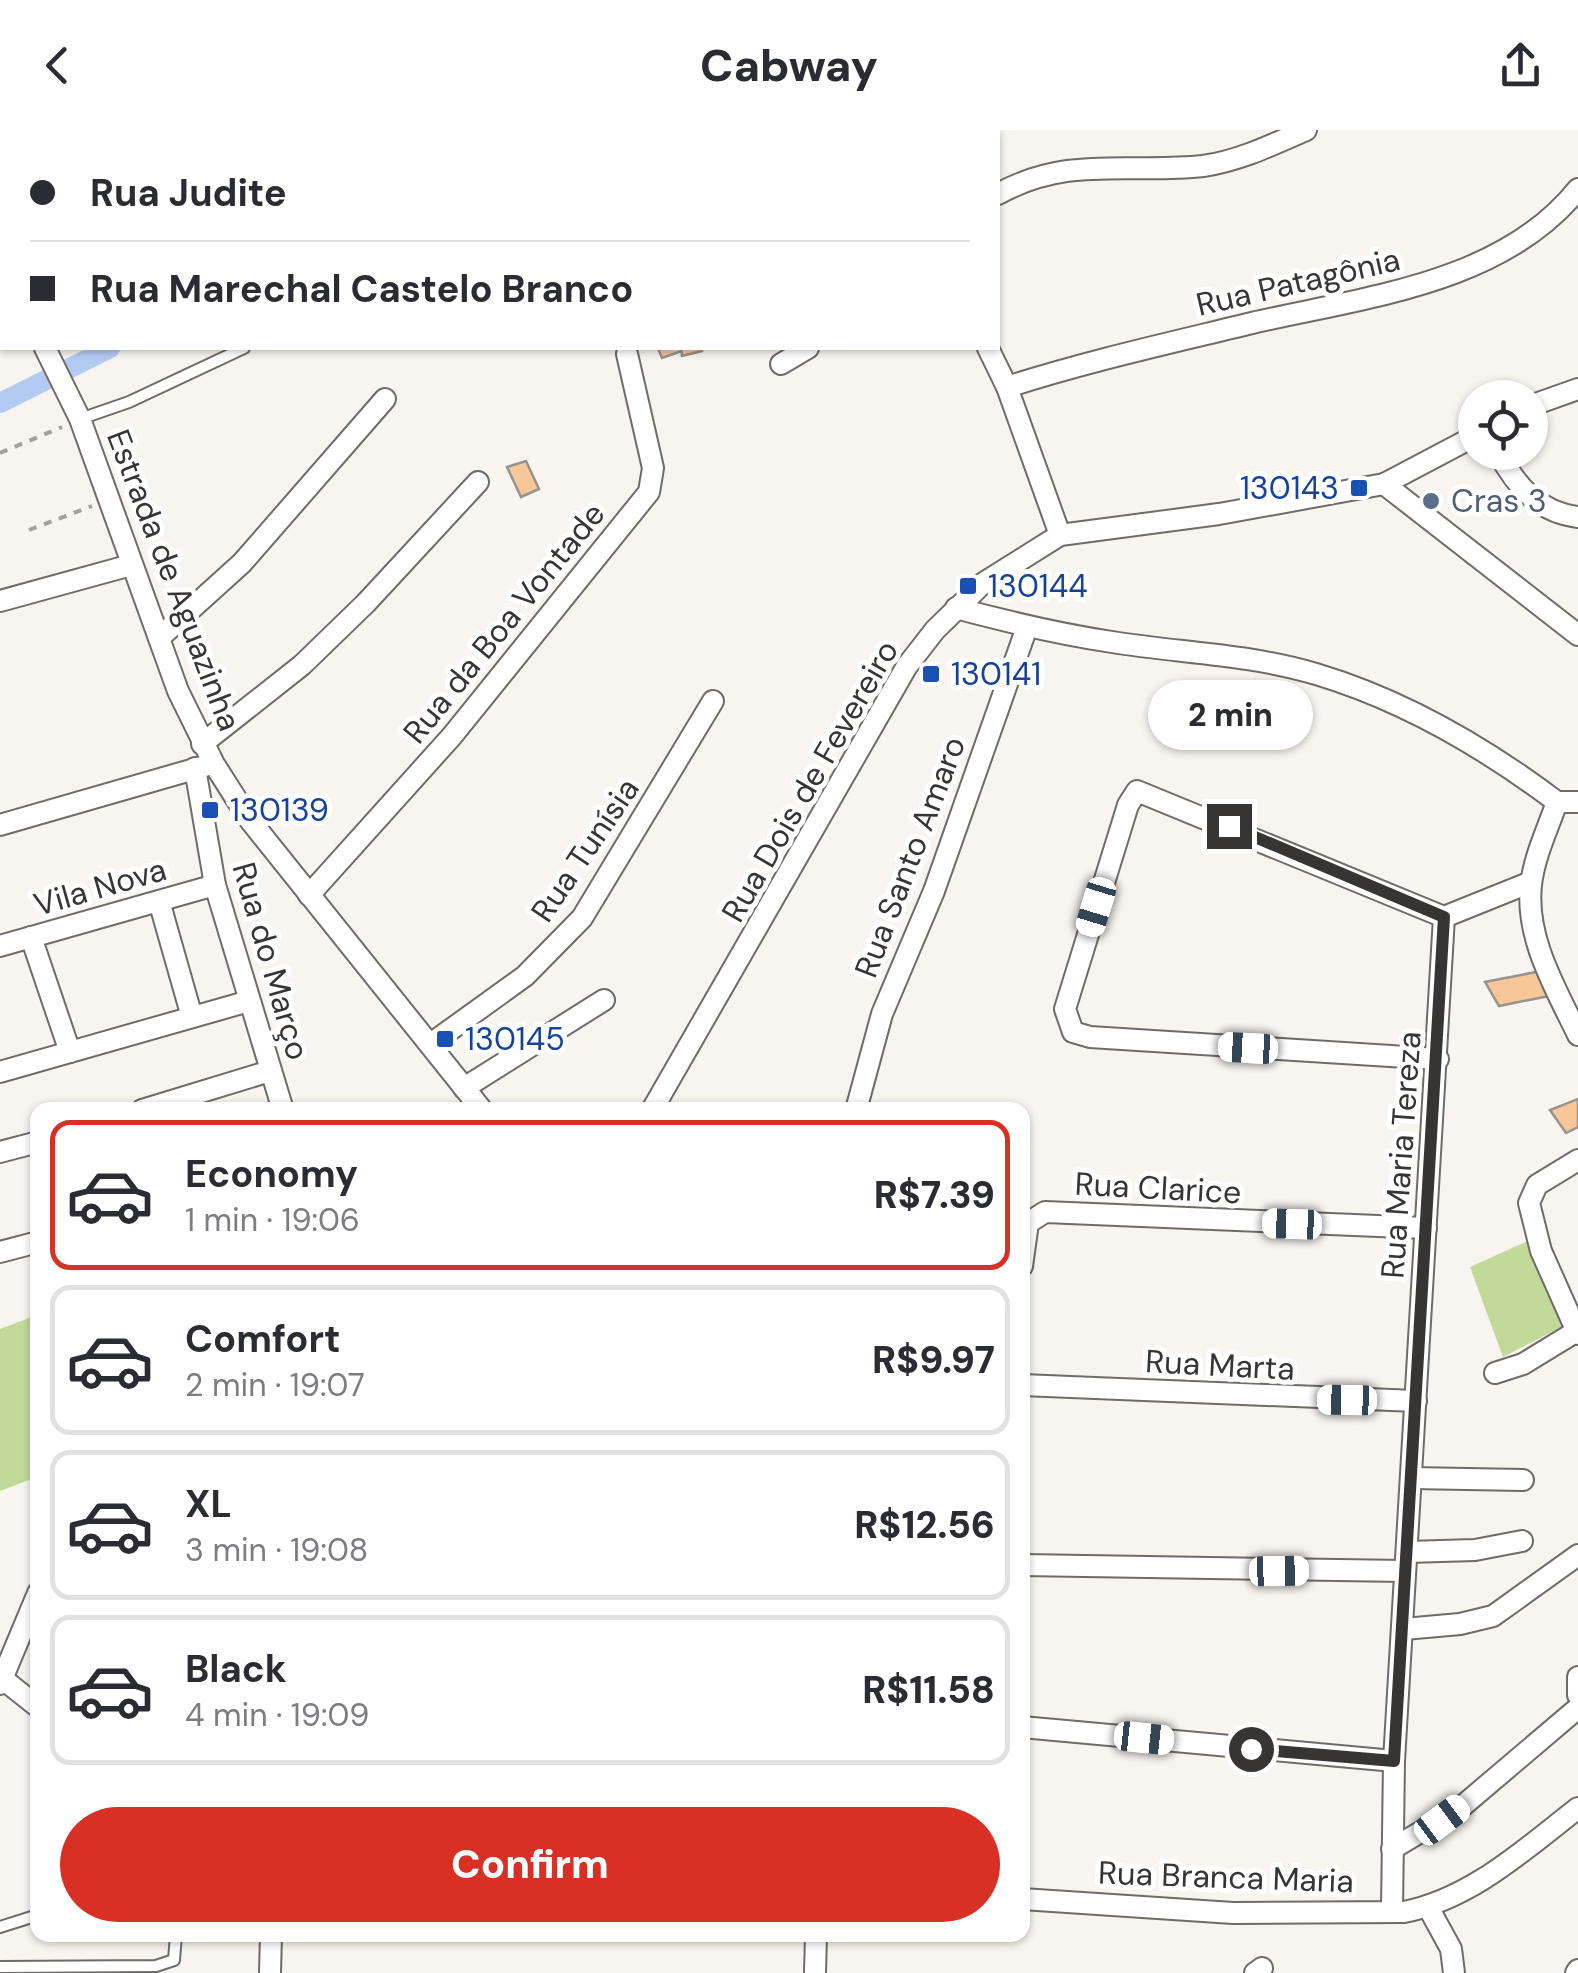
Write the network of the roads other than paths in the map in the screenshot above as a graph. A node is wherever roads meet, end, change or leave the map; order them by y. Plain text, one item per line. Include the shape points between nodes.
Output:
1 (1306, 130) edge
2 (1578, 189) edge
3 (1000, 193) edge
4 (45, 350) edge
5 (240, 350) edge
6 (804, 350) edge
7 (989, 350) edge
8 (627, 354) dead end
9 (780, 364) dead end
10 (1007, 387) junction
11 (1578, 389) edge
12 (385, 399) dead end
13 (1548, 400) edge
14 (77, 412) junction
15 (1458, 445) edge
16 (1511, 470) edge
17 (478, 482) dead end
18 (1384, 484) junction
19 (1578, 517) edge
20 (1060, 534) junction
21 (132, 565) junction
22 (0, 601) edge
23 (956, 608) junction
24 (1028, 627) junction
25 (1578, 635) edge
26 (159, 638) junction
27 (713, 701) dead end
28 (202, 744) junction
29 (204, 766) junction
30 (1568, 802) edge
31 (0, 825) edge
32 (1531, 882) junction
33 (216, 885) junction
34 (309, 895) junction
35 (160, 901) junction
36 (1444, 917) junction
37 (31, 938) junction
38 (0, 946) edge
39 (604, 1000) dead end
40 (249, 1001) junction
41 (192, 1017) junction
42 (1578, 1035) edge
43 (432, 1043) junction
44 (70, 1052) junction
45 (1438, 1059) junction
46 (1, 1070) edge
47 (270, 1071) junction
48 (464, 1088) junction
49 (168, 1102) edge
50 (281, 1102) edge
51 (475, 1102) edge
52 (657, 1102) edge
53 (858, 1102) edge
54 (30, 1144) edge
55 (0, 1152) edge
56 (1578, 1160) edge
57 (1030, 1222) edge
58 (1426, 1228) junction
59 (30, 1244) edge
60 (0, 1252) edge
61 (1578, 1333) edge
62 (1495, 1372) dead end
63 (1030, 1385) edge
64 (1416, 1401) junction
65 (1411, 1478) junction
66 (1523, 1480) dead end
67 (1522, 1541) dead end
68 (1578, 1554) edge
69 (1406, 1562) junction
70 (1030, 1565) edge
71 (30, 1612) edge
72 (1404, 1629) junction
73 (1578, 1677) edge
74 (1, 1681) edge
75 (1578, 1695) edge
76 (30, 1701) edge
77 (1578, 1708) edge
78 (1030, 1728) edge
79 (1394, 1761) junction
80 (1578, 1808) edge
81 (1392, 1849) junction
82 (1030, 1900) edge
83 (1428, 1907) junction
84 (1392, 1910) junction
85 (30, 1918) edge
86 (0, 1927) edge
87 (175, 1942) edge
88 (271, 1942) edge
89 (816, 1942) edge
90 (0, 1967) edge
91 (270, 1973) edge
92 (815, 1973) edge
93 (1454, 1973) edge

1 - 3 street via 1206,165 1050,171
2 - 10 street, Rua Patagônia via 1556,217 1515,246 1434,281 1095,359
4 - 14 street, Estrada de Aguazinha
5 - 14 lane via 128,402
6 - 9 street
7 - 10 street
8 - 34 street, Rua da Boa Vontade via 652,468 649,492 452,736
10 - 20 street
11 - 13 street
12 - 26 street via 242,563
14 - 21 street, Estrada de Aguazinha
15 - 18 street, Rua Dois de Fevereiro
16 - 19 street via 1532,499
17 - 28 street via 302,665
18 - 20 street, Rua Dois de Fevereiro
18 - 25 street
20 - 23 street, Rua Dois de Fevereiro
21 - 22 street
21 - 26 street, Estrada de Aguazinha
23 - 24 street
23 - 52 street, Rua Dois de Fevereiro via 907,666
24 - 30 street via 1314,673 1411,711
24 - 53 street, Rua Santo Amaro via 934,891 882,1014
26 - 28 street, Estrada de Aguazinha
27 - 43 street, Rua Tunísia via 582,918 526,976
28 - 29 street, Estrada de Aguazinha
29 - 31 street
29 - 33 street, Rua do Março
29 - 34 street, Estrada de Aguazinha
30 - 32 street
32 - 36 street
32 - 42 street via 1534,933
33 - 35 street, Vila Nova
33 - 40 street, Rua do Março
34 - 43 street, Estrada de Aguazinha
35 - 37 street, Vila Nova
35 - 41 street
36 - 45 street, Rua Maria Tereza
36 - 45 street via 1138,791 1128,805 1066,1009 1073,1032 1134,1042
37 - 38 street, Vila Nova
37 - 44 street
39 - 48 street
40 - 41 street
40 - 47 street, Rua do Março
41 - 44 street
43 - 48 street, Estrada de Aguazinha
44 - 46 street
45 - 58 street, Rua Maria Tereza
47 - 49 street
47 - 50 street, Rua do Março
48 - 51 street, Estrada de Aguazinha
54 - 55 street
56 - 61 street via 1537,1186 1528,1203 1541,1251
57 - 58 street, Rua Clarice via 1046,1212
58 - 64 street, Rua Maria Tereza
59 - 60 street
61 - 62 street
63 - 64 street, Rua Marta
64 - 65 street, Rua Maria Tereza
65 - 66 street
65 - 69 street, Rua Maria Tereza
67 - 69 street
68 - 72 street via 1486,1619
69 - 70 street
69 - 72 street, Rua Maria Tereza
71 - 74 street
72 - 79 street, Rua Maria Tereza
73 - 75 street
74 - 76 street
77 - 81 street via 1458,1808
78 - 79 street
79 - 81 street, Rua Maria Tereza
80 - 83 street via 1485,1878
81 - 84 street, Rua Maria Tereza
82 - 84 street, Rua Branca Maria via 1233,1913
83 - 84 street, Rua Branca Maria
83 - 93 street via 1451,1949
85 - 86 lane
87 - 90 lane via 174,1960 156,1966
88 - 91 street
89 - 92 street

